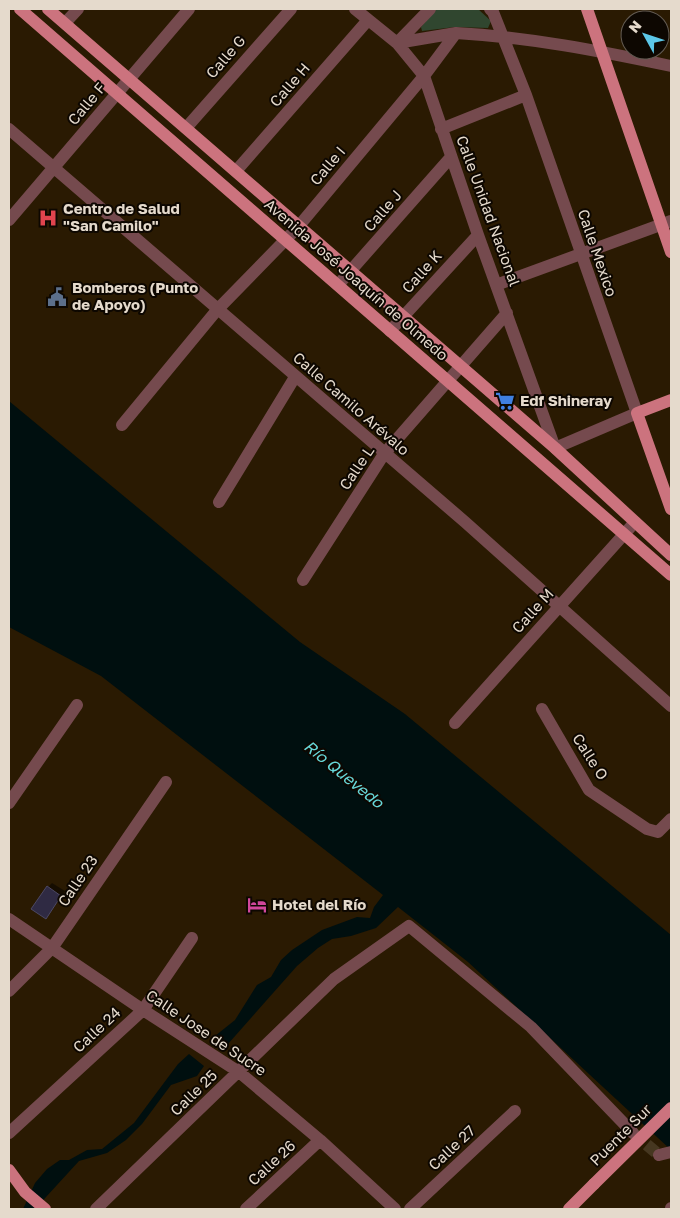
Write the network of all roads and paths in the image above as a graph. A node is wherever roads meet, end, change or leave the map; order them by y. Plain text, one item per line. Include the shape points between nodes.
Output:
1 (20, 9) edge
2 (48, 9) edge
3 (78, 9) edge
4 (189, 9) edge
5 (291, 9) edge
6 (355, 9) edge
7 (430, 9) edge
8 (490, 9) edge
9 (587, 9) edge
10 (368, 20) junction
11 (65, 24) junction
12 (456, 33) junction
13 (503, 36) junction
14 (397, 43) junction
15 (602, 51) junction
16 (671, 66) edge
17 (424, 76) junction
18 (130, 78) junction
19 (117, 93) junction
20 (526, 95) junction
21 (186, 128) junction
22 (9, 129) edge
23 (441, 129) junction
24 (451, 157) junction
25 (54, 168) junction
26 (236, 171) junction
27 (9, 220) edge
28 (666, 222) edge
29 (298, 227) junction
30 (478, 236) junction
31 (285, 240) junction
32 (671, 252) edge
33 (580, 253) junction
34 (351, 271) junction
35 (338, 285) junction
36 (496, 285) junction
37 (217, 310) junction
38 (507, 313) junction
39 (403, 317) junction
40 (390, 331) junction
41 (460, 368) junction
42 (295, 378) junction
43 (448, 381) junction
44 (671, 400) edge
45 (637, 413) junction
46 (122, 425) dead end
47 (555, 448) junction
48 (384, 454) junction
49 (219, 502) dead end
50 (671, 510) edge
51 (635, 522) junction
52 (624, 534) junction
53 (671, 554) edge
54 (671, 575) edge
55 (303, 580) dead end
56 (558, 608) junction
57 (77, 704) dead end
58 (671, 706) edge
59 (542, 709) dead end
60 (455, 723) dead end
61 (166, 782) dead end
62 (9, 803) edge
63 (670, 824) edge
64 (9, 920) edge
65 (192, 938) dead end
66 (52, 948) junction
67 (9, 991) edge
68 (143, 1010) junction
69 (239, 1072) junction
70 (671, 1108) edge
71 (515, 1111) dead end
72 (633, 1133) tunnel mouth
73 (9, 1134) edge
74 (320, 1140) junction
75 (9, 1170) edge
76 (46, 1209) edge
77 (96, 1209) edge
78 (246, 1209) edge
79 (395, 1209) edge
80 (410, 1209) edge
81 (569, 1209) edge

1 - 19 main road, Avenida José Joaquín de Olmedo
2 - 11 main road, Avenida José Joaquín de Olmedo
3 - 11 street
4 - 18 street, Calle F
5 - 21 street, Calle G
6 - 10 street, Calle Unidad Nacional
7 - 14 street
8 - 13 street, Calle Mexico
9 - 15 main road
10 - 14 street, Calle Unidad Nacional
10 - 26 street, Calle H
11 - 18 main road, Avenida José Joaquín de Olmedo
12 - 13 street
12 - 14 street
12 - 17 street, Calle I
13 - 15 street
13 - 20 street, Calle Mexico
14 - 17 street, Calle Unidad Nacional
15 - 16 street
15 - 28 main road
17 - 23 street, Calle Unidad Nacional
17 - 29 street, Calle I
18 - 19 street, Calle F
18 - 21 main road, Avenida José Joaquín de Olmedo
19 - 25 street, Calle F
19 - 31 main road, Avenida José Joaquín de Olmedo
20 - 23 street
20 - 33 street, Calle Mexico
21 - 26 main road, Avenida José Joaquín de Olmedo
22 - 25 street, Calle Camilo Arévalo
23 - 24 street, Calle Unidad Nacional
24 - 30 street, Calle Unidad Nacional
24 - 34 street, Calle J
25 - 27 street, Calle F
25 - 37 street, Calle Camilo Arévalo
26 - 29 main road, Avenida José Joaquín de Olmedo
28 - 32 main road
28 - 33 street
29 - 31 street, Calle I
29 - 34 main road, Avenida José Joaquín de Olmedo
30 - 36 street, Calle Unidad Nacional
30 - 39 street, Calle K
31 - 35 main road, Avenida José Joaquín de Olmedo
31 - 37 street, Calle I
33 - 36 street
33 - 45 street, Calle Mexico
34 - 35 street, Calle J
34 - 39 main road, Avenida José Joaquín de Olmedo
35 - 40 main road, Avenida José Joaquín de Olmedo
36 - 38 street, Calle Unidad Nacional
37 - 42 street, Calle Camilo Arévalo
37 - 46 street, Calle I
38 - 41 street, Calle L
38 - 47 street, Calle Unidad Nacional
39 - 40 street, Calle K
39 - 41 main road, Avenida José Joaquín de Olmedo
40 - 43 main road, Avenida José Joaquín de Olmedo
41 - 43 street, Calle L
41 - 47 main road, Avenida José Joaquín de Olmedo
42 - 48 street, Calle Camilo Arévalo
42 - 49 street
43 - 48 street, Calle L
43 - 52 main road, Avenida José Joaquín de Olmedo
44 - 45 main road
45 - 47 street
45 - 50 main road, Calle Mexico
47 - 51 main road, Avenida José Joaquín de Olmedo
48 - 55 street, Calle L
48 - 56 street, Calle Camilo Arévalo via 465,522
51 - 52 street, Calle M
51 - 53 main road, Avenida José Joaquín de Olmedo
52 - 54 main road, Avenida José Joaquín de Olmedo
52 - 56 street, Calle M
56 - 58 street, Calle Camilo Arévalo
56 - 60 street, Calle M
57 - 62 street
59 - 63 street, Calle O via 589,790 647,830 658,832
61 - 66 street, Calle 23
64 - 66 street, Calle Jose de Sucre
65 - 68 street, Calle 24
66 - 67 street, Calle 23
66 - 68 street, Calle Jose de Sucre
68 - 69 street, Calle Jose de Sucre
68 - 73 street, Calle 24
69 - 72 street, Calle 25 via 334,979 409,926 531,1027
69 - 74 street, Calle Jose de Sucre
69 - 77 street, Calle 25
70 - 81 main road, Puente Sur, bridge
71 - 80 street, Calle 27
74 - 78 street, Calle 26
74 - 79 street, Calle Jose de Sucre
75 - 76 main road via 25,1192

